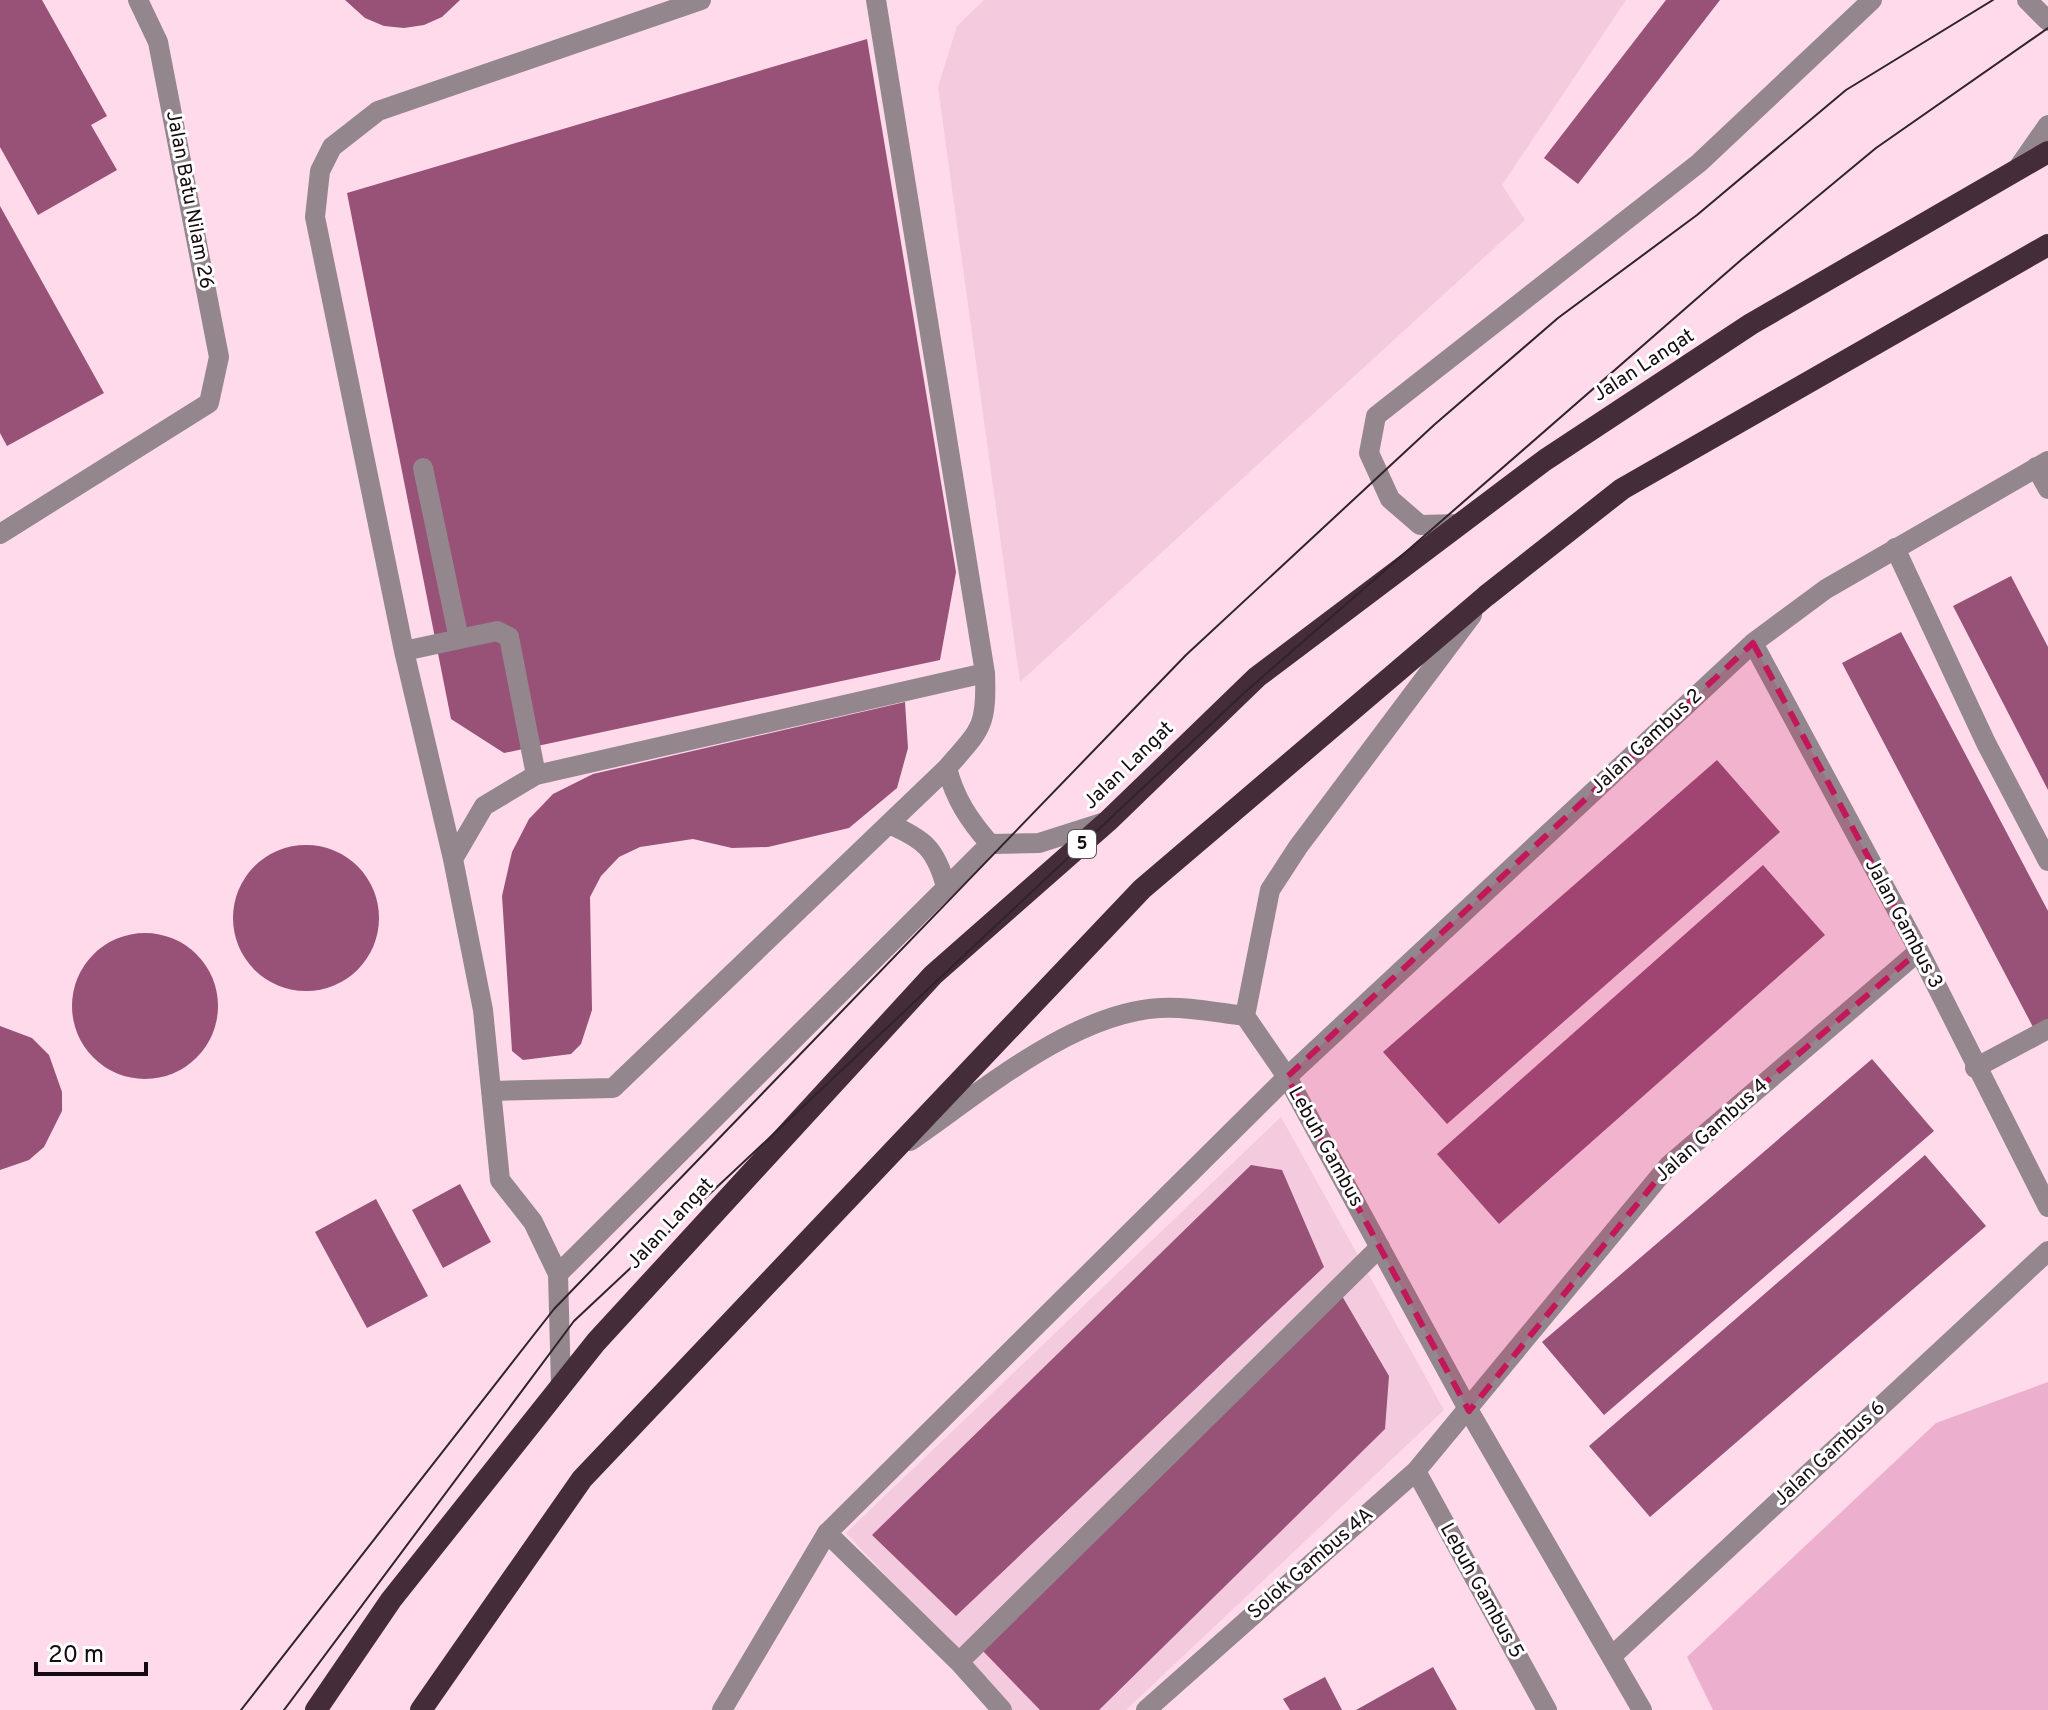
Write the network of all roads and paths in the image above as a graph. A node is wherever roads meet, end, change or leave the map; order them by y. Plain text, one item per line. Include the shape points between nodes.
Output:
1 (138, 0) edge
2 (701, 0) edge
3 (896, 0) edge
4 (1872, 0) edge
5 (2027, 0) edge
6 (878, 7) edge
7 (2048, 21) edge
8 (2048, 125) edge
9 (2048, 152) edge
10 (2018, 168) junction
11 (2048, 245) edge
12 (2042, 464) edge
13 (423, 468) dead end
14 (2048, 489) edge
15 (1460, 524) junction
16 (0, 534) edge
17 (1895, 548) junction
18 (1486, 596) junction
19 (459, 639) junction
20 (1753, 643) junction
21 (404, 651) junction
22 (985, 673) junction
23 (947, 768) junction
24 (536, 775) junction
25 (1108, 821) junction
26 (889, 824) junction
27 (990, 844) junction
28 (453, 859) junction
29 (2048, 861) edge
30 (946, 887) junction
31 (1919, 951) junction
32 (1245, 1016) junction
33 (2048, 1029) edge
34 (1975, 1068) junction
35 (1287, 1077) junction
36 (492, 1091) junction
37 (893, 1153) junction
38 (2048, 1207) edge
39 (1380, 1247) junction
40 (2048, 1251) edge
41 (558, 1274) junction
42 (561, 1386) junction
43 (1469, 1411) junction
44 (1416, 1471) junction
45 (827, 1533) junction
46 (1612, 1656) junction
47 (959, 1662) junction
48 (1157, 1706) edge
49 (316, 1710) edge
50 (421, 1710) edge
51 (722, 1710) edge
52 (1002, 1710) edge
53 (1547, 1710) edge
54 (1642, 1710) edge

1 - 16 street, Jalan Batu Nilam 26 via 158,42 219,357 209,403
2 - 21 street via 378,111 332,147 320,171 315,217
3 - 6 street
4 - 15 street via 1699,163 1376,416 1369,453 1390,499 1420,525
5 - 7 street
6 - 22 street
8 - 10 street
9 - 10 highway, Jalan Langat / 5
10 - 15 highway, Jalan Langat / 5 via 1751,324 1545,460
11 - 18 highway via 1622,489
12 - 14 street
12 - 17 street, Jalan Gambus 2
13 - 19 street
15 - 25 highway, Jalan Langat / 5 via 1257,677
17 - 20 street, Jalan Gambus 2 via 1826,589
17 - 29 street
18 - 32 street via 1270,890
18 - 37 highway via 1142,889
19 - 21 street
19 - 24 street via 497,631 509,637
20 - 31 street, Jalan Gambus 3
20 - 35 street, Jalan Gambus 2
21 - 28 street
22 - 23 street via 981,729
22 - 24 street
23 - 26 street
23 - 27 street via 964,813
24 - 28 street via 484,806
25 - 27 street via 1039,843
25 - 42 highway, Jalan Langat / 5 via 933,975
26 - 30 street via 921,837 940,865
26 - 36 street via 613,1088
27 - 30 street
28 - 36 street via 483,1010
30 - 41 street
31 - 34 street, Jalan Gambus 3
31 - 43 street, Jalan Gambus 4 via 1669,1165
32 - 35 street, Lebuh Gambus
32 - 37 street via 1161,1008 1096,1025 1042,1050
33 - 34 street
34 - 38 street, Jalan Gambus 3
35 - 39 street, Lebuh Gambus
35 - 45 street, Jalan Gambus 2
36 - 41 street via 500,1180 533,1222
37 - 50 highway via 582,1479
39 - 43 street, Lebuh Gambus
39 - 47 street
40 - 46 street, Jalan Gambus 6
41 - 42 street
42 - 49 highway, Jalan Langat / 5 via 391,1600
43 - 44 street, Solok Gambus 4A
43 - 46 street, Lebuh Gambus
44 - 48 street, Solok Gambus 4A
44 - 53 street, Lebuh Gambus 5
45 - 47 street
45 - 51 street, Jalan Gambus 2
46 - 54 street, Lebuh Gambus
47 - 52 street

